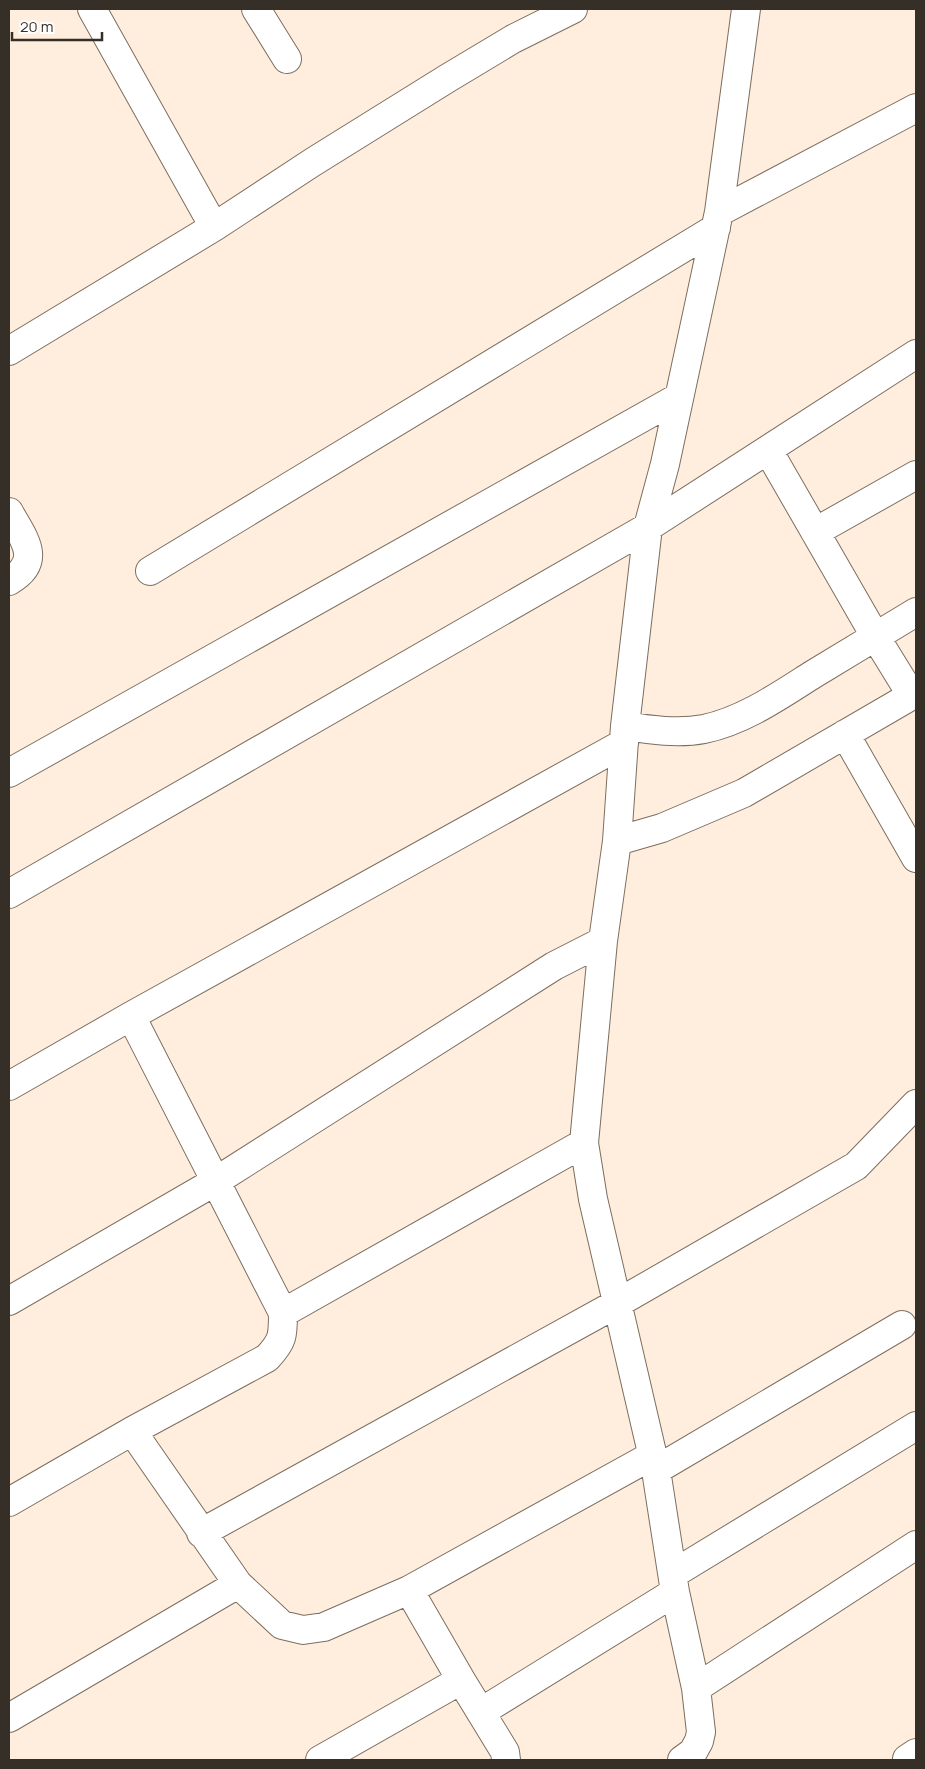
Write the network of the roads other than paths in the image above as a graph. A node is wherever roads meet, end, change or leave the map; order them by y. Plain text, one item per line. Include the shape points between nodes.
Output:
1 (92, 9) edge
2 (256, 9) edge
3 (573, 9) edge
4 (746, 9) edge
5 (287, 59) dead end
6 (916, 108) edge
7 (718, 220) junction
8 (214, 227) junction
9 (9, 351) edge
10 (916, 354) edge
11 (679, 397) junction
12 (768, 450) junction
13 (916, 474) edge
14 (9, 512) edge
15 (648, 527) junction
16 (815, 532) junction
17 (150, 571) dead end
18 (9, 581) edge
19 (916, 612) edge
20 (874, 636) junction
21 (914, 694) edge
22 (845, 734) junction
23 (624, 735) junction
24 (9, 773) edge
25 (617, 841) junction
26 (916, 858) edge
27 (9, 894) edge
28 (603, 941) junction
29 (130, 1016) junction
30 (9, 1086) edge
31 (916, 1104) edge
32 (584, 1143) junction
33 (216, 1181) junction
34 (9, 1301) edge
35 (616, 1304) junction
36 (283, 1313) junction
37 (902, 1326) dead end
38 (916, 1426) edge
39 (132, 1431) junction
40 (655, 1462) junction
41 (9, 1502) edge
42 (201, 1533) junction
43 (916, 1545) edge
44 (674, 1583) junction
45 (238, 1584) junction
46 (408, 1590) junction
47 (461, 1680) junction
48 (696, 1688) junction
49 (481, 1712) junction
50 (9, 1718) edge
51 (320, 1760) edge
52 (506, 1760) edge
53 (682, 1760) edge

1 - 8 street
2 - 5 street
3 - 8 street via 513,39 440,83
4 - 7 street
6 - 7 street
7 - 11 street
7 - 17 street
8 - 9 street
10 - 12 street
11 - 15 street
11 - 24 street
12 - 15 street
12 - 16 street
13 - 16 street
14 - 18 street via 30,556 26,567
15 - 23 street
15 - 27 street
16 - 20 street
19 - 20 street
20 - 21 street
20 - 23 street via 773,700 724,724 702,730
21 - 22 street
22 - 25 street via 744,793 662,828
22 - 26 street
23 - 25 street
23 - 29 street
25 - 28 street
28 - 32 street
28 - 33 street via 554,966
29 - 30 street
29 - 33 street
31 - 35 street via 856,1166
32 - 35 street
32 - 36 street
33 - 34 street
33 - 36 street
35 - 40 street
35 - 42 street
36 - 39 street via 280,1344 267,1358
37 - 40 street
38 - 44 street
39 - 41 street
39 - 42 street
40 - 44 street
40 - 46 street
42 - 45 street
43 - 48 street
44 - 48 street
44 - 49 street
45 - 46 street via 282,1625 302,1630 324,1627
45 - 50 street
46 - 47 street
47 - 49 street
47 - 51 street
48 - 53 street via 701,1732 693,1752
49 - 52 street via 505,1752

